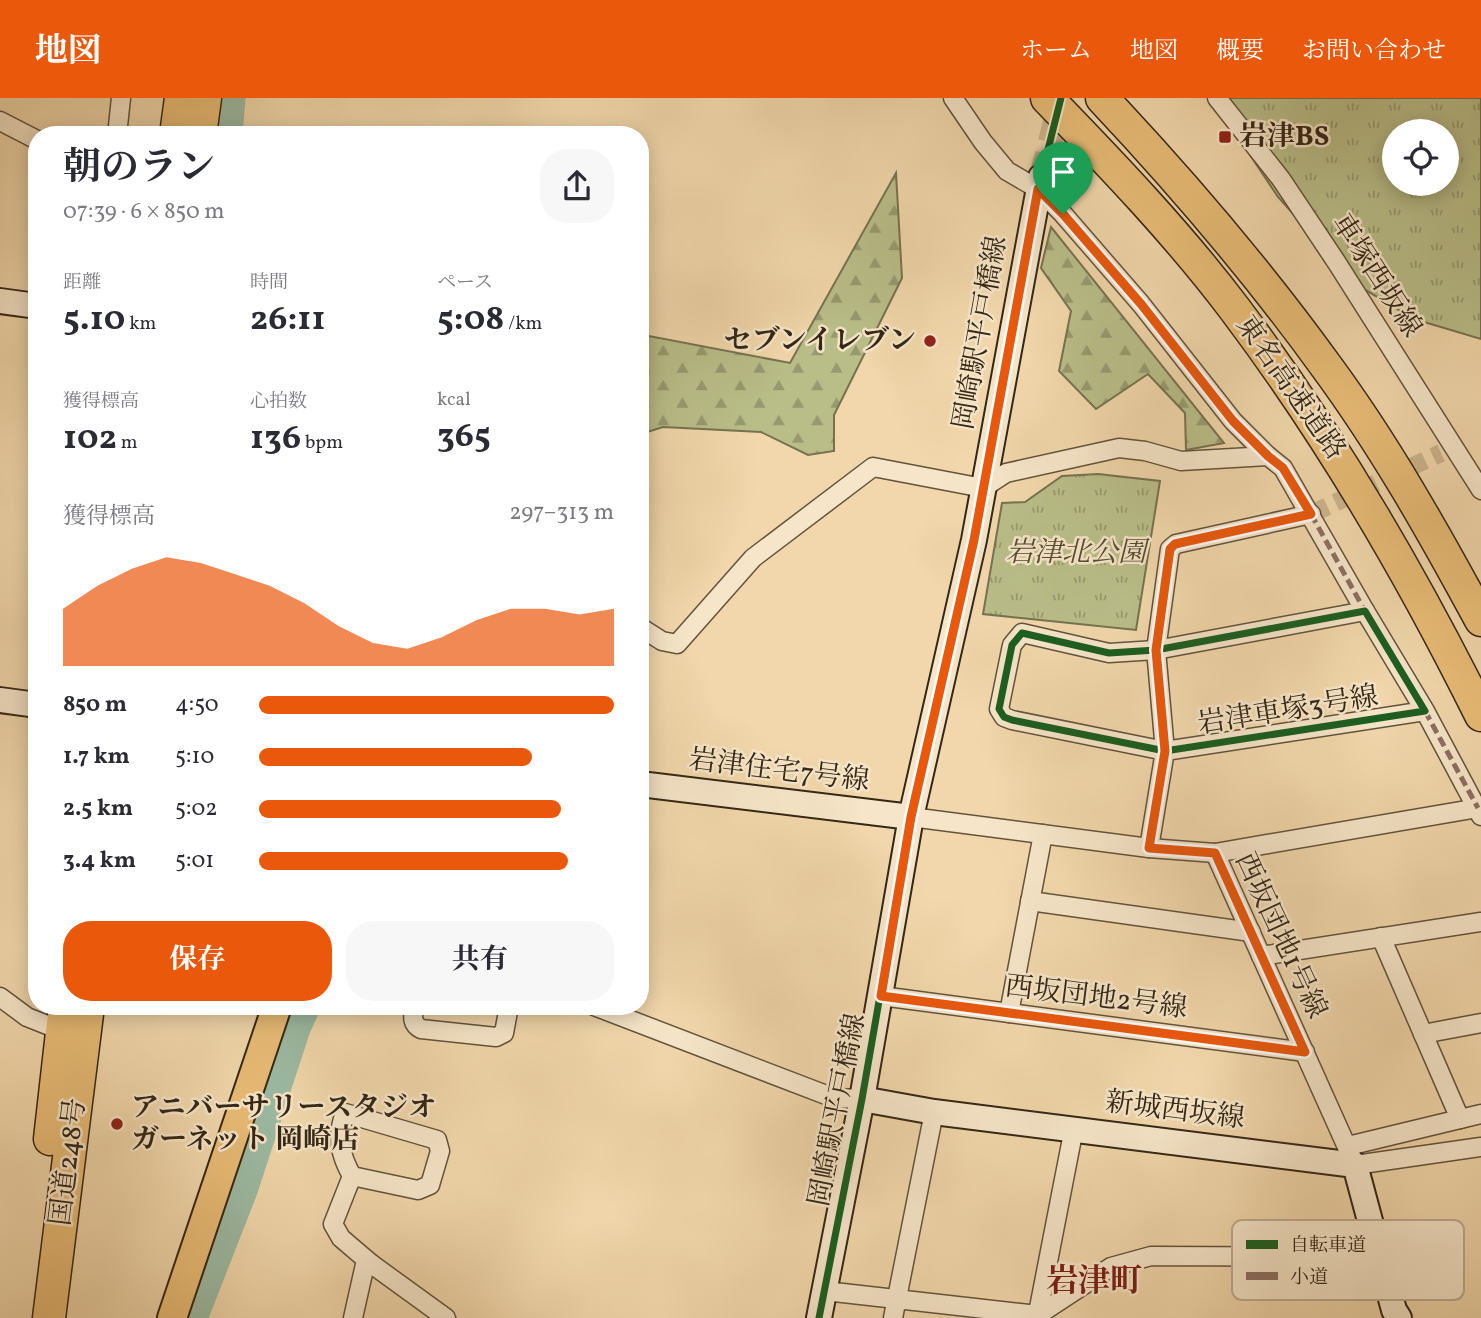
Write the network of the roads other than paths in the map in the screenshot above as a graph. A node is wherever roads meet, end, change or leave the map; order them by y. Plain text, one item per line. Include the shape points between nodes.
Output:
1 (121, 98) edge
2 (180, 98) edge
3 (205, 98) edge
4 (953, 98) edge
5 (1047, 98) edge
6 (1102, 98) edge
7 (1217, 98) edge
8 (0, 121) edge
9 (118, 126) edge
10 (177, 126) edge
11 (201, 126) edge
12 (28, 135) edge
13 (1039, 183) junction
14 (0, 302) edge
15 (28, 305) edge
16 (1268, 456) junction
17 (983, 488) junction
18 (1481, 489) edge
19 (1311, 514) junction
20 (1365, 611) junction
21 (1481, 620) edge
22 (649, 633) edge
23 (1156, 650) junction
24 (0, 701) edge
25 (28, 704) edge
26 (1424, 711) junction
27 (1481, 715) edge
28 (1165, 751) junction
29 (649, 786) edge
30 (1479, 812) edge
31 (911, 817) junction
32 (1043, 834) junction
33 (1149, 848) junction
34 (1215, 853) junction
35 (1030, 901) junction
36 (1481, 922) edge
37 (1251, 932) junction
38 (1381, 937) junction
39 (1261, 956) junction
40 (881, 996) junction
41 (0, 997) edge
42 (1009, 1013) junction
43 (87, 1015) edge
44 (274, 1015) edge
45 (413, 1015) edge
46 (507, 1015) edge
47 (617, 1015) edge
48 (63, 1019) edge
49 (1481, 1023) edge
50 (1423, 1034) junction
51 (1305, 1052) junction
52 (862, 1098) junction
53 (934, 1112) junction
54 (1481, 1114) edge
55 (1460, 1119) junction
56 (1074, 1128) junction
57 (1481, 1147) edge
58 (1351, 1156) junction
59 (352, 1176) junction
60 (1369, 1220) edge
61 (1232, 1256) edge
62 (375, 1267) junction
63 (825, 1292) junction
64 (896, 1298) junction
65 (1391, 1300) edge
66 (1037, 1316) edge
67 (29, 1318) edge
68 (49, 1318) edge
69 (172, 1318) edge
70 (353, 1318) edge
71 (446, 1318) edge
72 (819, 1318) edge
73 (893, 1318) edge
74 (1399, 1318) edge

1 - 9 street
2 - 10 highway
3 - 11 highway
4 - 13 street, 岩津車塚3号線 via 1007,171
5 - 27 highway, 東名高速道路 via 1163,223 1233,307 1291,388 1393,548
6 - 21 highway, 東名高速道路 via 1177,178 1328,368 1432,531
7 - 18 street, 車塚西坂線 via 1281,179 1390,344 1448,450
8 - 12 street
13 - 16 street, 岩津車塚3号線 via 1233,421
13 - 17 street, 岡崎駅平戸橋線
14 - 15 street
16 - 17 street via 1181,461 1119,448 1006,473
16 - 19 street, 岩津車塚3号線 via 1283,468
17 - 22 street via 873,467 753,558 677,644
17 - 31 street, 岡崎駅平戸橋線
19 - 20 street, 岩津車塚3号線
19 - 23 street via 1175,544 1170,549
20 - 23 street
20 - 26 street, 岩津車塚3号線
23 - 28 street
23 - 28 street via 1109,653 1022,633 1012,645 999,709 1003,717 1012,720
24 - 25 street
26 - 28 street, 岩津車塚3号線
26 - 30 street
28 - 33 street
29 - 31 street, 岩津住宅7号線
30 - 34 street
31 - 32 street, 西坂団地1号線
31 - 40 street, 岡崎駅平戸橋線
32 - 33 street, 西坂団地1号線
32 - 35 street
33 - 34 street, 西坂団地1号線
34 - 37 street, 西坂団地1号線
35 - 37 street
35 - 42 street
36 - 38 street
37 - 39 street, 西坂団地1号線
38 - 39 street
38 - 50 street
39 - 51 street, 西坂団地1号線
40 - 42 street, 西坂団地2号線
40 - 52 street, 岡崎駅平戸橋線
41 - 48 street via 27,1017
42 - 51 street, 西坂団地2号線
43 - 68 highway, 国道248号
44 - 69 main road
45 - 46 street via 415,1026 421,1030 496,1037 504,1033
47 - 52 street via 834,1098
48 - 67 highway, 国道248号
49 - 50 street
50 - 55 street
51 - 58 street, 西坂団地1号線
52 - 53 street, 新城西坂線
52 - 63 street, 岡崎駅平戸橋線
53 - 56 street, 新城西坂線
53 - 64 street
54 - 55 street
55 - 58 street
56 - 58 street, 新城西坂線
56 - 66 street
57 - 58 street, 新城西坂線
58 - 60 street
59 - 59 street via 342,1158 345,1113 437,1140 440,1151 430,1185 418,1190
59 - 62 street via 334,1224 341,1238
61 - 66 street via 1151,1256 1111,1267
62 - 70 street via 366,1260
62 - 71 street
63 - 64 street
63 - 72 street, 岡崎駅平戸橋線
64 - 66 street
64 - 73 street
65 - 74 street

